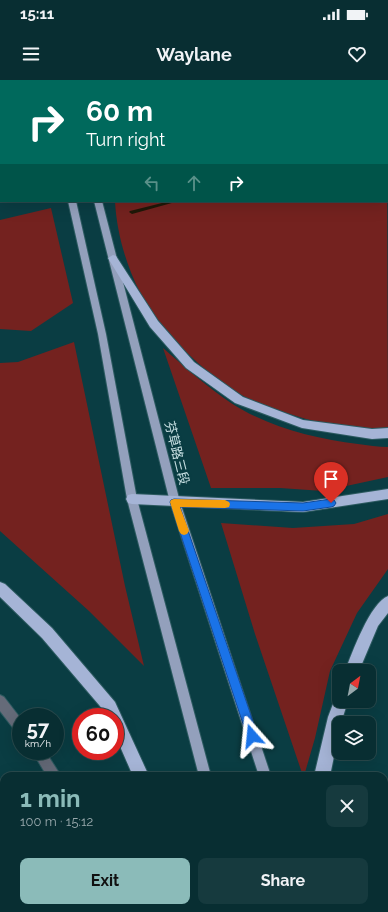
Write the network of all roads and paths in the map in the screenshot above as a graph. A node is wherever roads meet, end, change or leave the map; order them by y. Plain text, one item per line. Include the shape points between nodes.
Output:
1 (72, 202) edge
2 (98, 202) edge
3 (113, 258) junction
4 (388, 433) edge
5 (388, 494) edge
6 (132, 499) junction
7 (174, 502) junction
8 (0, 588) edge
9 (388, 602) edge
10 (355, 664) edge
11 (0, 701) edge
12 (110, 708) edge
13 (338, 708) edge
14 (12, 717) edge
15 (124, 738) edge
16 (44, 760) edge
17 (52, 772) edge
18 (139, 772) edge
19 (204, 772) edge
20 (264, 772) edge
21 (323, 772) edge

1 - 6 main road via 102,334
2 - 3 main road, 芬草路三段
3 - 4 highway via 154,324 190,365 239,400 302,424 372,434
3 - 7 main road, 芬草路三段
5 - 7 highway via 303,507
6 - 7 highway
6 - 19 main road
7 - 20 main road, 芬草路三段
8 - 12 highway via 47,633
9 - 10 highway via 373,622
11 - 14 street
13 - 21 highway
15 - 18 highway
16 - 17 street

